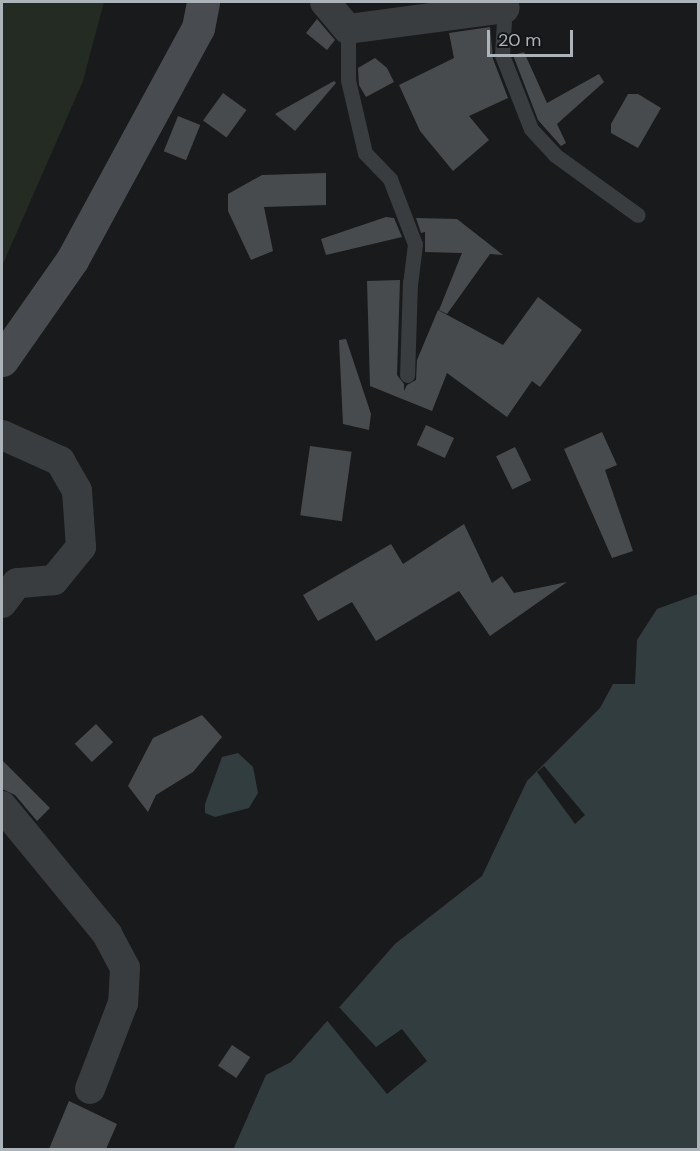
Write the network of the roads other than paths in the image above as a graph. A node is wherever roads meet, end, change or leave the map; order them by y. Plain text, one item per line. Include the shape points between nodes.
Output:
1 (202, 2) edge
2 (325, 2) edge
3 (505, 5) edge
4 (348, 29) junction
5 (638, 215) dead end
6 (2, 360) edge
7 (406, 375) dead end
8 (2, 435) edge
9 (2, 603) edge
10 (2, 806) edge
11 (90, 1089) dead end

1 - 6 main road via 198,28 77,250
2 - 4 street
3 - 4 street
3 - 5 lane via 502,55 531,129 555,155
4 - 7 lane via 348,80 365,153 390,179 415,244
8 - 9 street via 60,461 77,491 81,547 54,580 17,584
10 - 11 street via 107,934 125,968 123,1003

